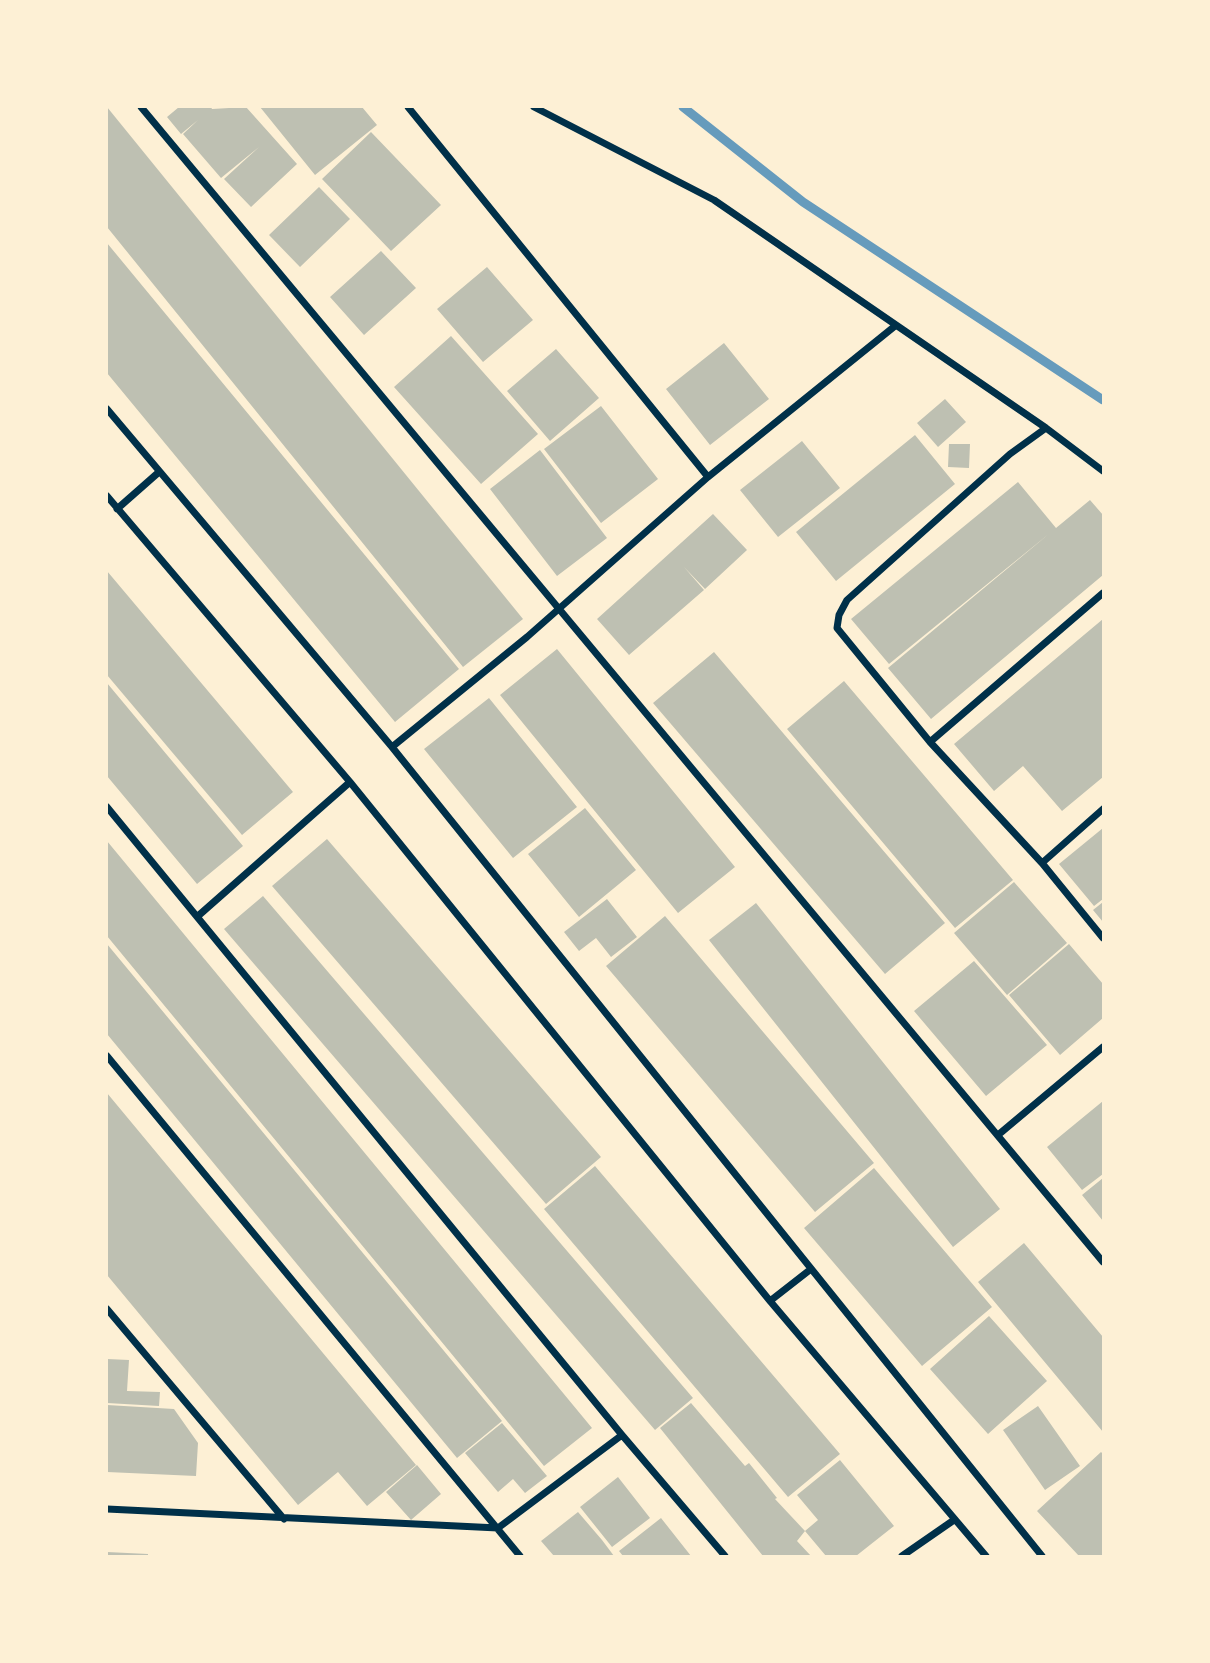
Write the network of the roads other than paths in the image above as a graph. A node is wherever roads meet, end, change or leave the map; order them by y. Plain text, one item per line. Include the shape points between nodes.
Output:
1 (141, 107) edge
2 (408, 107) edge
3 (534, 107) edge
4 (895, 326) junction
5 (107, 409) edge
6 (1046, 428) junction
7 (1103, 471) edge
8 (159, 472) junction
9 (708, 477) junction
10 (107, 496) edge
11 (117, 509) junction
12 (1103, 593) edge
13 (557, 608) junction
14 (930, 742) junction
15 (392, 747) junction
16 (350, 782) junction
17 (107, 807) edge
18 (1103, 809) edge
19 (1042, 863) junction
20 (198, 916) junction
21 (1103, 938) edge
22 (1103, 1047) edge
23 (107, 1056) edge
24 (998, 1135) junction
25 (1103, 1262) edge
26 (811, 1269) junction
27 (770, 1301) junction
28 (108, 1312) edge
29 (622, 1435) junction
30 (107, 1509) edge
31 (284, 1519) junction
32 (954, 1520) junction
33 (498, 1528) junction
34 (520, 1556) edge
35 (725, 1556) edge
36 (902, 1556) edge
37 (986, 1556) edge
38 (1042, 1556) edge

1 - 13 street
2 - 9 street
3 - 4 street via 714,200
4 - 6 street
4 - 9 street
5 - 8 street
6 - 7 street
6 - 14 street via 1010,454 847,600 839,615 841,635
8 - 11 street
8 - 15 street
9 - 13 street
10 - 11 street
11 - 16 street
12 - 14 street
13 - 15 street
13 - 24 street
14 - 19 street
15 - 26 street
16 - 20 street
16 - 27 street
17 - 20 street
18 - 19 street
19 - 21 street
20 - 29 street
22 - 24 street
23 - 33 street
24 - 25 street
26 - 27 street
26 - 38 street
27 - 32 street
28 - 31 street
29 - 33 street
29 - 35 street
30 - 31 street
31 - 33 street
32 - 36 street
32 - 37 street
33 - 34 street

